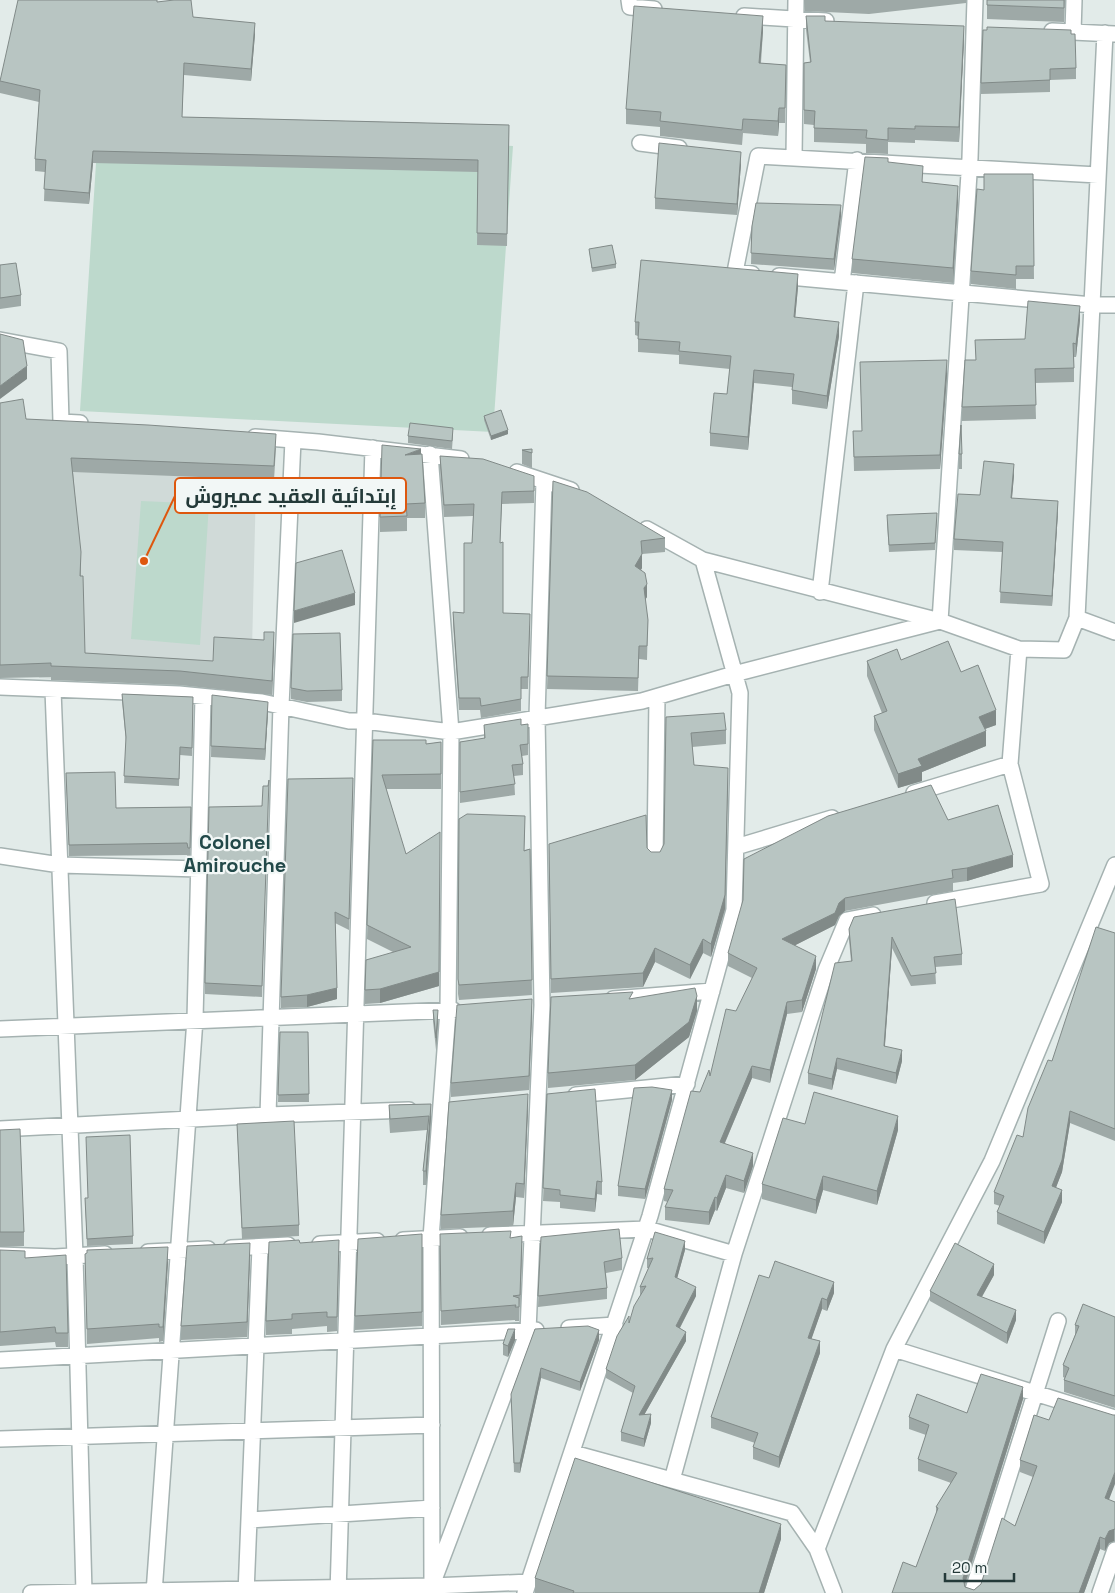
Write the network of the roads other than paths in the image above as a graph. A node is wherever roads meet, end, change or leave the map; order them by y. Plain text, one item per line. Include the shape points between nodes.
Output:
1 (628, 0) edge
2 (796, 0) edge
3 (975, 0) edge
4 (1074, 0) edge
5 (669, 10) edge
6 (728, 15) edge
7 (796, 20) junction
8 (846, 22) edge
9 (955, 27) edge
10 (980, 28) junction
11 (1034, 30) edge
12 (1073, 32) junction
13 (1110, 34) edge
14 (640, 143) dead end
15 (699, 150) edge
16 (794, 157) junction
17 (857, 160) junction
18 (969, 167) junction
19 (1098, 175) junction
20 (849, 282) junction
21 (961, 293) junction
22 (1092, 305) junction
23 (1115, 305) edge
24 (0, 340) edge
25 (99, 425) edge
26 (245, 436) edge
27 (293, 440) junction
28 (373, 448) junction
29 (430, 454) junction
30 (476, 461) edge
31 (502, 468) edge
32 (544, 481) junction
33 (581, 494) edge
34 (634, 521) edge
35 (703, 560) junction
36 (820, 592) junction
37 (1077, 618) junction
38 (940, 621) junction
39 (1115, 632) edge
40 (1018, 649) junction
41 (734, 674) junction
42 (0, 687) edge
43 (53, 690) junction
44 (203, 697) junction
45 (657, 697) junction
46 (281, 706) junction
47 (538, 717) junction
48 (365, 721) junction
49 (450, 732) junction
50 (1010, 764) junction
51 (897, 798) edge
52 (850, 813) edge
53 (736, 848) junction
54 (0, 856) edge
55 (655, 858) edge
56 (60, 865) junction
57 (1115, 865) edge
58 (199, 869) junction
59 (922, 906) edge
60 (884, 913) edge
61 (712, 990) junction
62 (599, 1000) edge
63 (561, 1003) edge
64 (542, 1005) junction
65 (523, 1006) edge
66 (466, 1009) edge
67 (448, 1010) junction
68 (356, 1014) junction
69 (271, 1017) junction
70 (195, 1020) junction
71 (66, 1026) junction
72 (0, 1028) edge
73 (686, 1084) junction
74 (538, 1099) junction
75 (518, 1101) edge
76 (459, 1106) edge
77 (429, 1109) junction
78 (353, 1112) junction
79 (268, 1115) junction
80 (188, 1119) junction
81 (70, 1125) junction
82 (0, 1129) edge
83 (647, 1229) junction
84 (532, 1233) junction
85 (431, 1238) junction
86 (349, 1242) junction
87 (260, 1247) junction
88 (179, 1251) junction
89 (0, 1254) edge
90 (734, 1254) junction
91 (75, 1256) junction
92 (1058, 1320) dead end
93 (615, 1326) junction
94 (528, 1331) junction
95 (432, 1336) junction
96 (346, 1341) junction
97 (256, 1346) junction
98 (894, 1348) junction
99 (171, 1351) junction
100 (77, 1356) junction
101 (0, 1360) edge
102 (1035, 1393) junction
103 (1115, 1418) edge
104 (432, 1425) junction
105 (343, 1428) junction
106 (253, 1431) junction
107 (165, 1434) junction
108 (79, 1437) junction
109 (0, 1439) edge
110 (573, 1453) junction
111 (672, 1480) junction
112 (432, 1508) junction
113 (340, 1514) junction
114 (249, 1520) junction
115 (817, 1549) junction
116 (1115, 1550) edge
117 (432, 1586) junction
118 (528, 1587) edge
119 (338, 1590) edge
120 (246, 1591) edge
121 (154, 1592) edge
122 (31, 1593) edge
123 (84, 1593) edge
124 (834, 1593) edge
125 (972, 1593) edge
126 (1100, 1593) edge

1 - 5 street via 630,7
2 - 7 street
3 - 10 street
4 - 12 street
6 - 7 street
7 - 8 street
7 - 16 street
9 - 10 street
10 - 18 street
11 - 12 street
12 - 13 street
13 - 19 street
14 - 15 street
16 - 17 street
16 - 20 street via 753,156 735,272
17 - 18 street
17 - 20 street
18 - 19 street
18 - 21 street
19 - 22 street
20 - 21 street
20 - 36 street
21 - 22 street
21 - 38 street
22 - 23 street
22 - 37 street
24 - 25 street via 59,351 61,422
26 - 27 street
27 - 28 street
27 - 46 street
28 - 29 street
28 - 48 street
29 - 30 street
29 - 49 street
31 - 32 street
32 - 33 street
32 - 47 street
34 - 35 street
35 - 36 street
35 - 41 street
36 - 38 street
37 - 39 street
37 - 40 street via 1064,650
38 - 40 street
38 - 41 street
40 - 50 street
41 - 45 street
41 - 53 street via 740,693
42 - 43 street
43 - 44 street
43 - 56 street
44 - 46 street
44 - 58 street
45 - 47 street
45 - 55 street
46 - 48 street via 349,721
46 - 69 street
47 - 49 street
47 - 64 street
48 - 49 street
48 - 68 street
49 - 67 street
50 - 51 street
50 - 59 street via 1041,884
52 - 53 street
53 - 61 street via 734,910
54 - 56 street
56 - 58 street
56 - 71 street
57 - 98 street via 992,1161
58 - 70 street
60 - 90 street via 847,920 826,970
61 - 62 street
61 - 73 street
63 - 64 street
64 - 65 street
64 - 74 street
66 - 67 street
67 - 68 street
67 - 77 street
68 - 69 street
68 - 78 street
69 - 70 street
69 - 79 street
70 - 71 street
70 - 80 street
71 - 72 street
71 - 81 street
73 - 74 street
73 - 83 street
74 - 75 street
74 - 84 street
76 - 77 street
77 - 78 street
77 - 85 street
78 - 79 street
78 - 86 street
79 - 80 street
80 - 81 street
80 - 88 street
81 - 82 street
81 - 91 street
83 - 84 street
83 - 90 street
83 - 93 street
84 - 85 street
84 - 94 street
85 - 86 street
85 - 95 street
86 - 87 street
86 - 96 street
87 - 88 street
87 - 97 street
88 - 91 street
88 - 99 street
89 - 91 street
90 - 111 street
91 - 100 street
92 - 102 street
93 - 94 street
93 - 110 street
94 - 95 street
94 - 117 street
95 - 96 street
95 - 104 street
96 - 97 street
96 - 105 street
97 - 99 street
97 - 106 street
98 - 102 street
98 - 115 street
99 - 100 street
99 - 107 street
100 - 101 street
100 - 108 street
102 - 103 street
102 - 125 street
104 - 105 street
104 - 112 street
105 - 106 street
105 - 113 street
106 - 107 street
106 - 114 street
107 - 108 street
107 - 121 street
108 - 109 street
108 - 123 street
110 - 111 street
110 - 118 street
111 - 115 street via 792,1513
112 - 113 street
112 - 117 street
113 - 114 street
113 - 119 street
114 - 120 street
115 - 124 street
116 - 126 street
117 - 118 street
117 - 119 street
119 - 120 street
120 - 121 street
121 - 123 street
122 - 123 street

